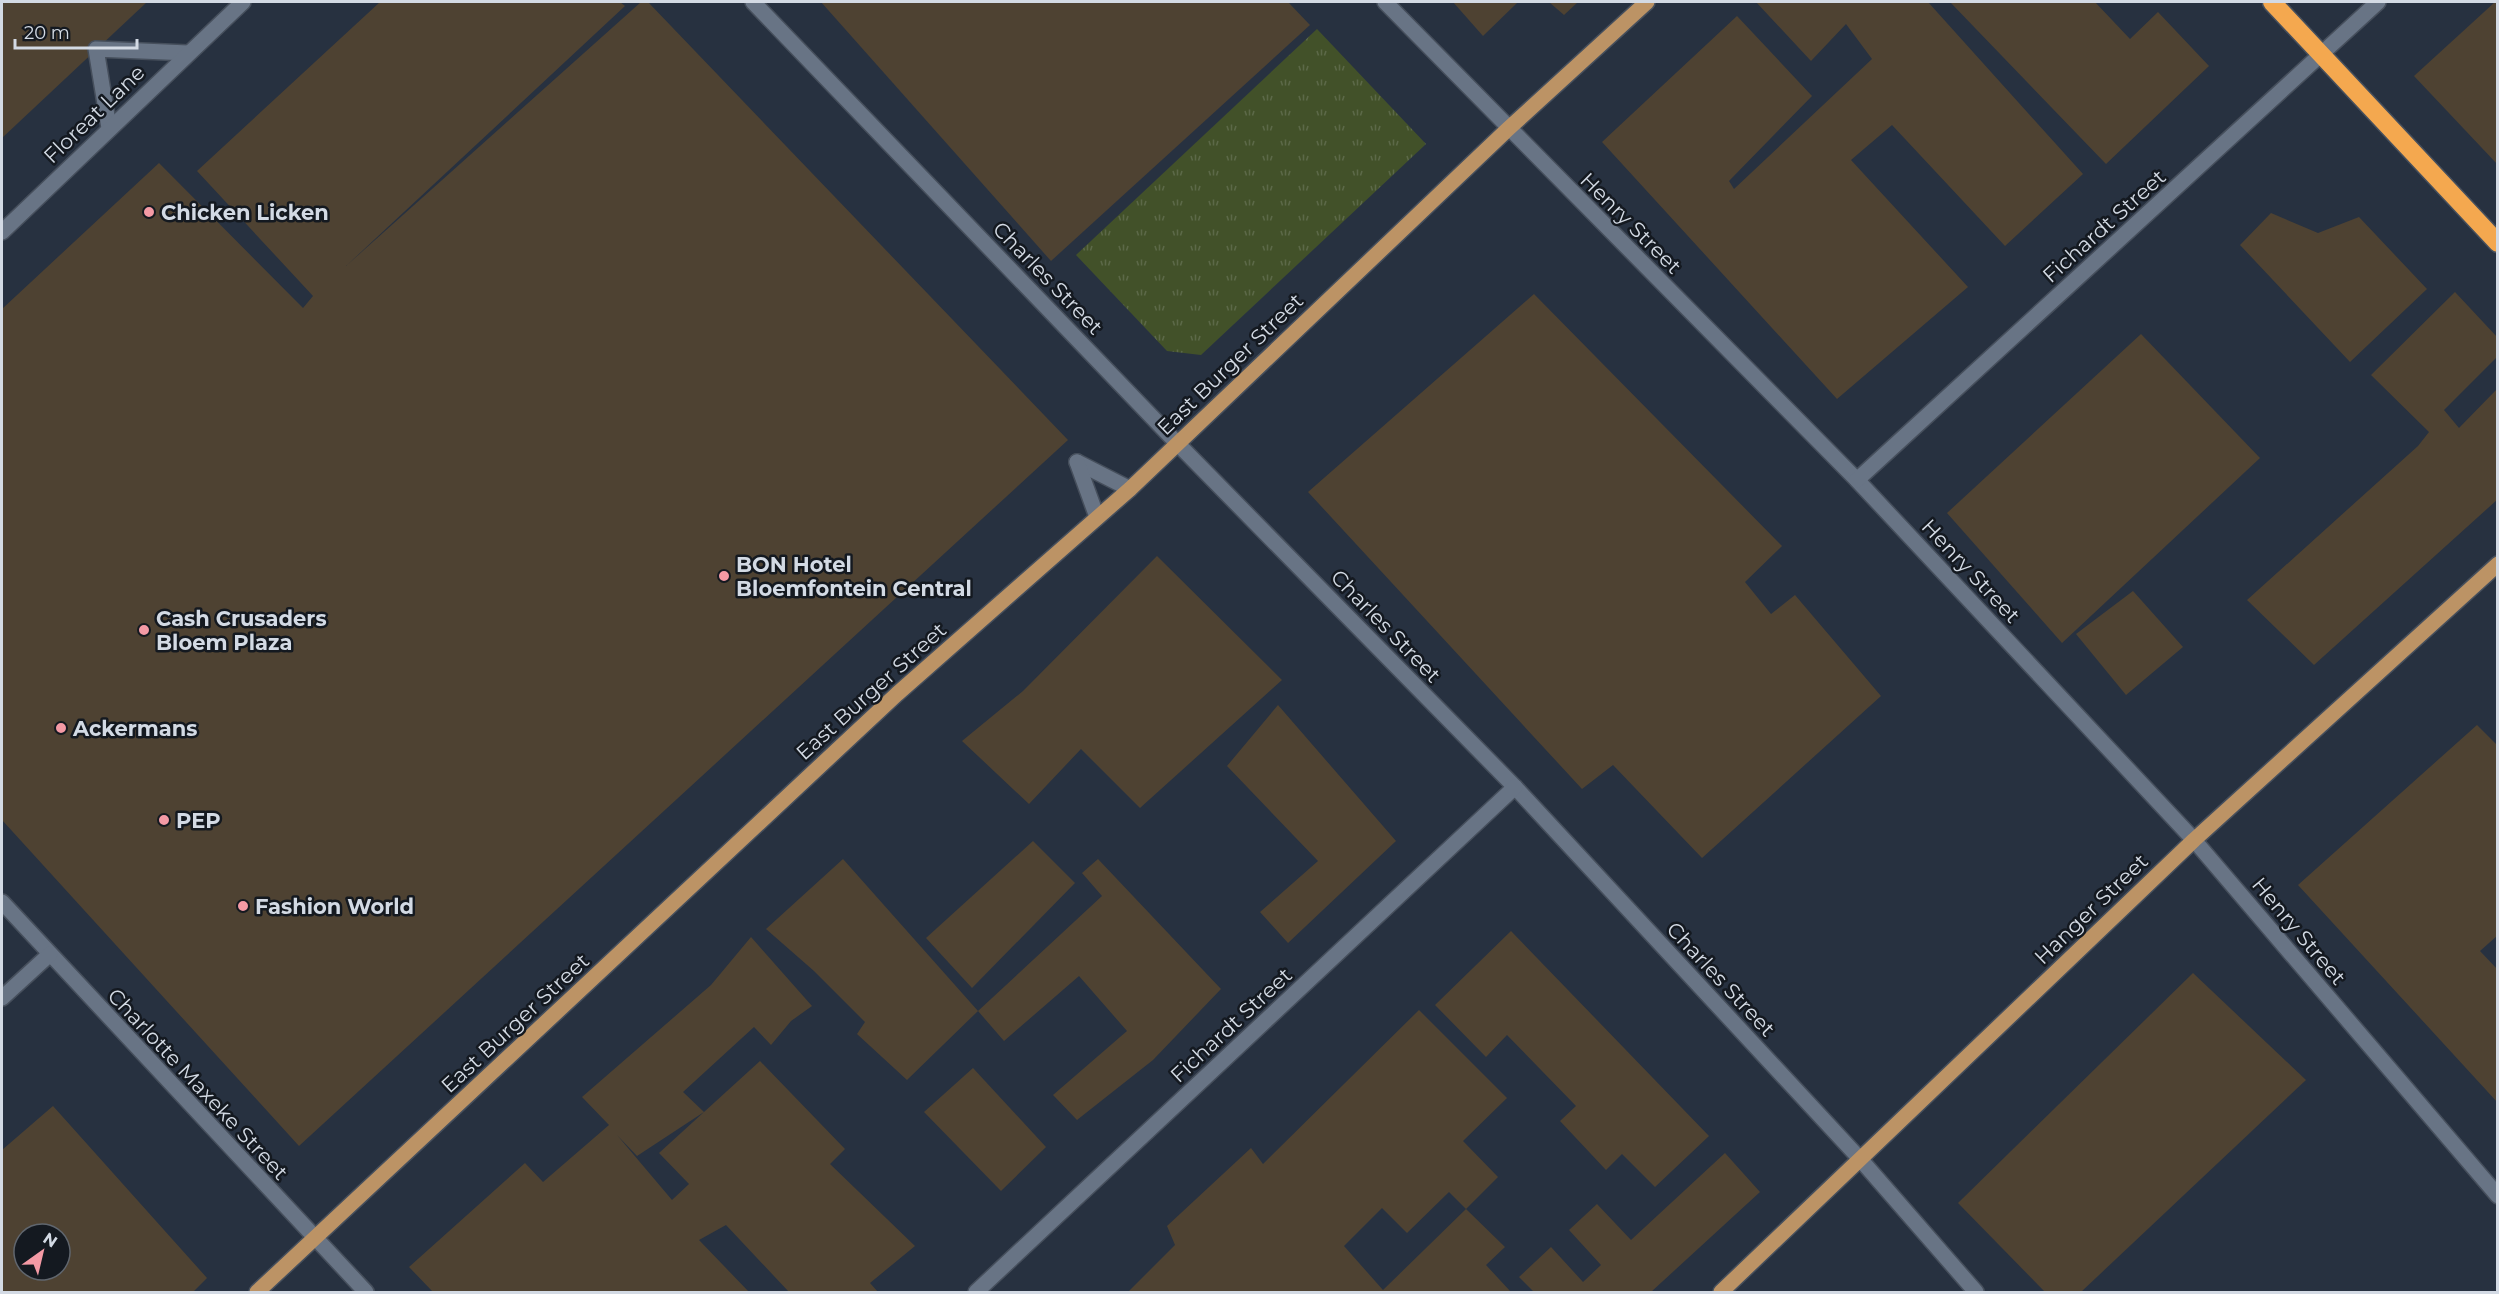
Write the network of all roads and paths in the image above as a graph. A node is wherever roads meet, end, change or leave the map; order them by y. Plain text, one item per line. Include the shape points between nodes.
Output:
1 (243, 2) edge
2 (753, 2) edge
3 (1385, 2) edge
4 (1647, 2) edge
5 (2272, 2) edge
6 (2378, 2) edge
7 (188, 53) junction
8 (2323, 54) junction
9 (109, 128) junction
10 (1508, 129) junction
11 (2, 232) edge
12 (2498, 243) edge
13 (1177, 443) junction
14 (1857, 480) junction
15 (1130, 489) junction
16 (1097, 517) junction
17 (2498, 564) edge
18 (1515, 788) junction
19 (2194, 840) junction
20 (2, 902) edge
21 (50, 954) junction
22 (2, 998) edge
23 (1861, 1160) junction
24 (2498, 1197) edge
25 (314, 1239) junction
26 (257, 1293) edge
27 (366, 1293) edge
28 (976, 1293) edge
29 (1721, 1293) edge
30 (1976, 1293) edge

1 - 7 street, Floreat Lane
2 - 13 street, Charles Street
3 - 10 street, Henry Street
4 - 10 main road, East Burger Street
5 - 8 highway
6 - 8 street, Fichardt Street
7 - 9 street, Floreat Lane
7 - 9 street via 96,49
8 - 12 highway
8 - 14 street, Fichardt Street
9 - 11 street, Floreat Lane
10 - 13 main road, East Burger Street
10 - 14 street, Henry Street
13 - 15 main road, East Burger Street
13 - 18 street, Charles Street
14 - 19 street, Henry Street
15 - 16 main road, East Burger Street
15 - 16 street via 1077,462
16 - 25 main road, East Burger Street via 897,694
17 - 19 main road, Hanger Street
18 - 23 street, Charles Street
18 - 28 street, Fichardt Street
19 - 23 main road, Hanger Street
19 - 24 street, Henry Street
20 - 21 street, Charlotte Maxeke Street
21 - 22 street
21 - 25 street, Charlotte Maxeke Street
23 - 29 main road, Hanger Street
23 - 30 street, Charles Street
25 - 26 main road, East Burger Street
25 - 27 street, Charlotte Maxeke Street

